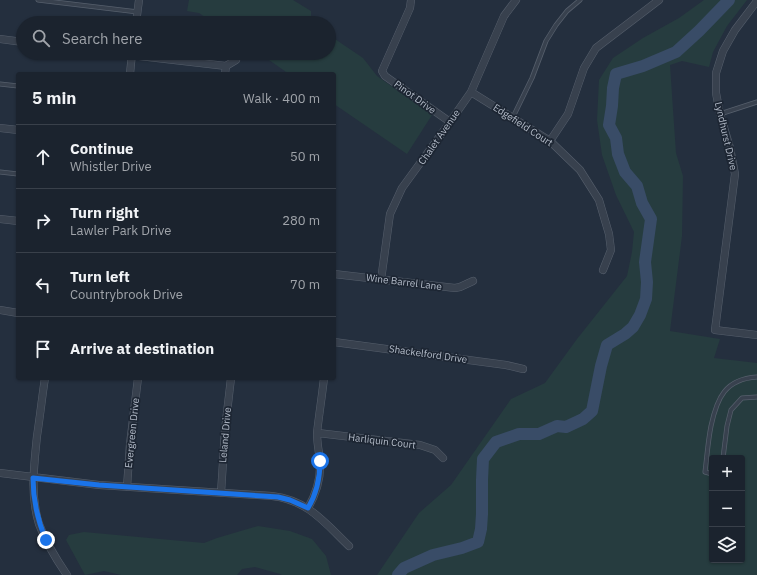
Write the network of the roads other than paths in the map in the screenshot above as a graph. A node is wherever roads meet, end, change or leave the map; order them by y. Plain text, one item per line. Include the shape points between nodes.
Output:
1 (38, 0) edge
2 (139, 0) edge
3 (411, 0) edge
4 (516, 0) edge
5 (580, 0) edge
6 (659, 0) edge
7 (757, 1) edge
8 (138, 12) junction
9 (137, 16) edge
10 (0, 39) edge
11 (16, 41) edge
12 (131, 60) edge
13 (179, 60) edge
14 (236, 60) dead end
15 (226, 66) junction
16 (130, 72) edge
17 (225, 72) edge
18 (0, 84) edge
19 (16, 86) edge
20 (470, 92) junction
21 (757, 102) edge
22 (720, 114) junction
23 (513, 118) junction
24 (450, 122) junction
25 (0, 128) edge
26 (16, 130) edge
27 (550, 141) junction
28 (0, 172) edge
29 (16, 174) edge
30 (0, 219) edge
31 (16, 221) edge
32 (603, 270) dead end
33 (336, 274) edge
34 (381, 280) junction
35 (473, 281) dead end
36 (0, 310) edge
37 (16, 313) edge
38 (757, 335) edge
39 (336, 342) edge
40 (523, 369) dead end
41 (757, 377) edge
42 (45, 380) edge
43 (138, 380) edge
44 (231, 380) edge
45 (324, 380) edge
46 (757, 397) edge
47 (318, 433) junction
48 (724, 455) edge
49 (443, 458) dead end
50 (709, 473) edge
51 (0, 474) edge
52 (33, 478) junction
53 (127, 487) junction
54 (221, 493) junction
55 (308, 508) junction
56 (349, 546) dead end
57 (67, 575) edge

1 - 8 lane
2 - 8 street
3 - 24 street, Pinot Drive via 410,8 381,70 385,76
4 - 20 street, Chalet Avenue via 504,16
5 - 23 lane via 567,11 546,41
6 - 27 street via 596,48 584,68 568,114
7 - 22 street, Lyndhurst Drive via 735,30 723,51 716,72
8 - 9 street
10 - 11 street
12 - 16 street
13 - 15 street
14 - 15 street
15 - 17 street
18 - 19 lane
20 - 23 street, Edgefield Court
20 - 24 street, Chalet Avenue
21 - 22 lane
22 - 38 street, Lyndhurst Drive via 735,174 716,330
23 - 27 street, Edgefield Court
24 - 34 street, Chalet Avenue via 402,188 390,214
25 - 26 street
27 - 32 street, Edgefield Court via 580,170 599,200 611,250
28 - 29 lane
30 - 31 street
33 - 34 street, Wine Barrel Lane
34 - 35 street, Wine Barrel Lane via 455,288
36 - 37 street
39 - 40 street, Shackelford Drive
41 - 50 lane via 734,383 719,398 709,438 705,472
42 - 52 street
43 - 53 street, Evergreen Drive
44 - 54 street, Leland Drive
45 - 47 street
46 - 48 lane via 742,398 731,410
47 - 49 street, Harliquin Court via 420,445 435,450
47 - 55 street via 320,475
51 - 52 street
52 - 53 street
52 - 57 street via 34,505 40,527
53 - 54 street
54 - 55 street via 278,497
55 - 56 street

